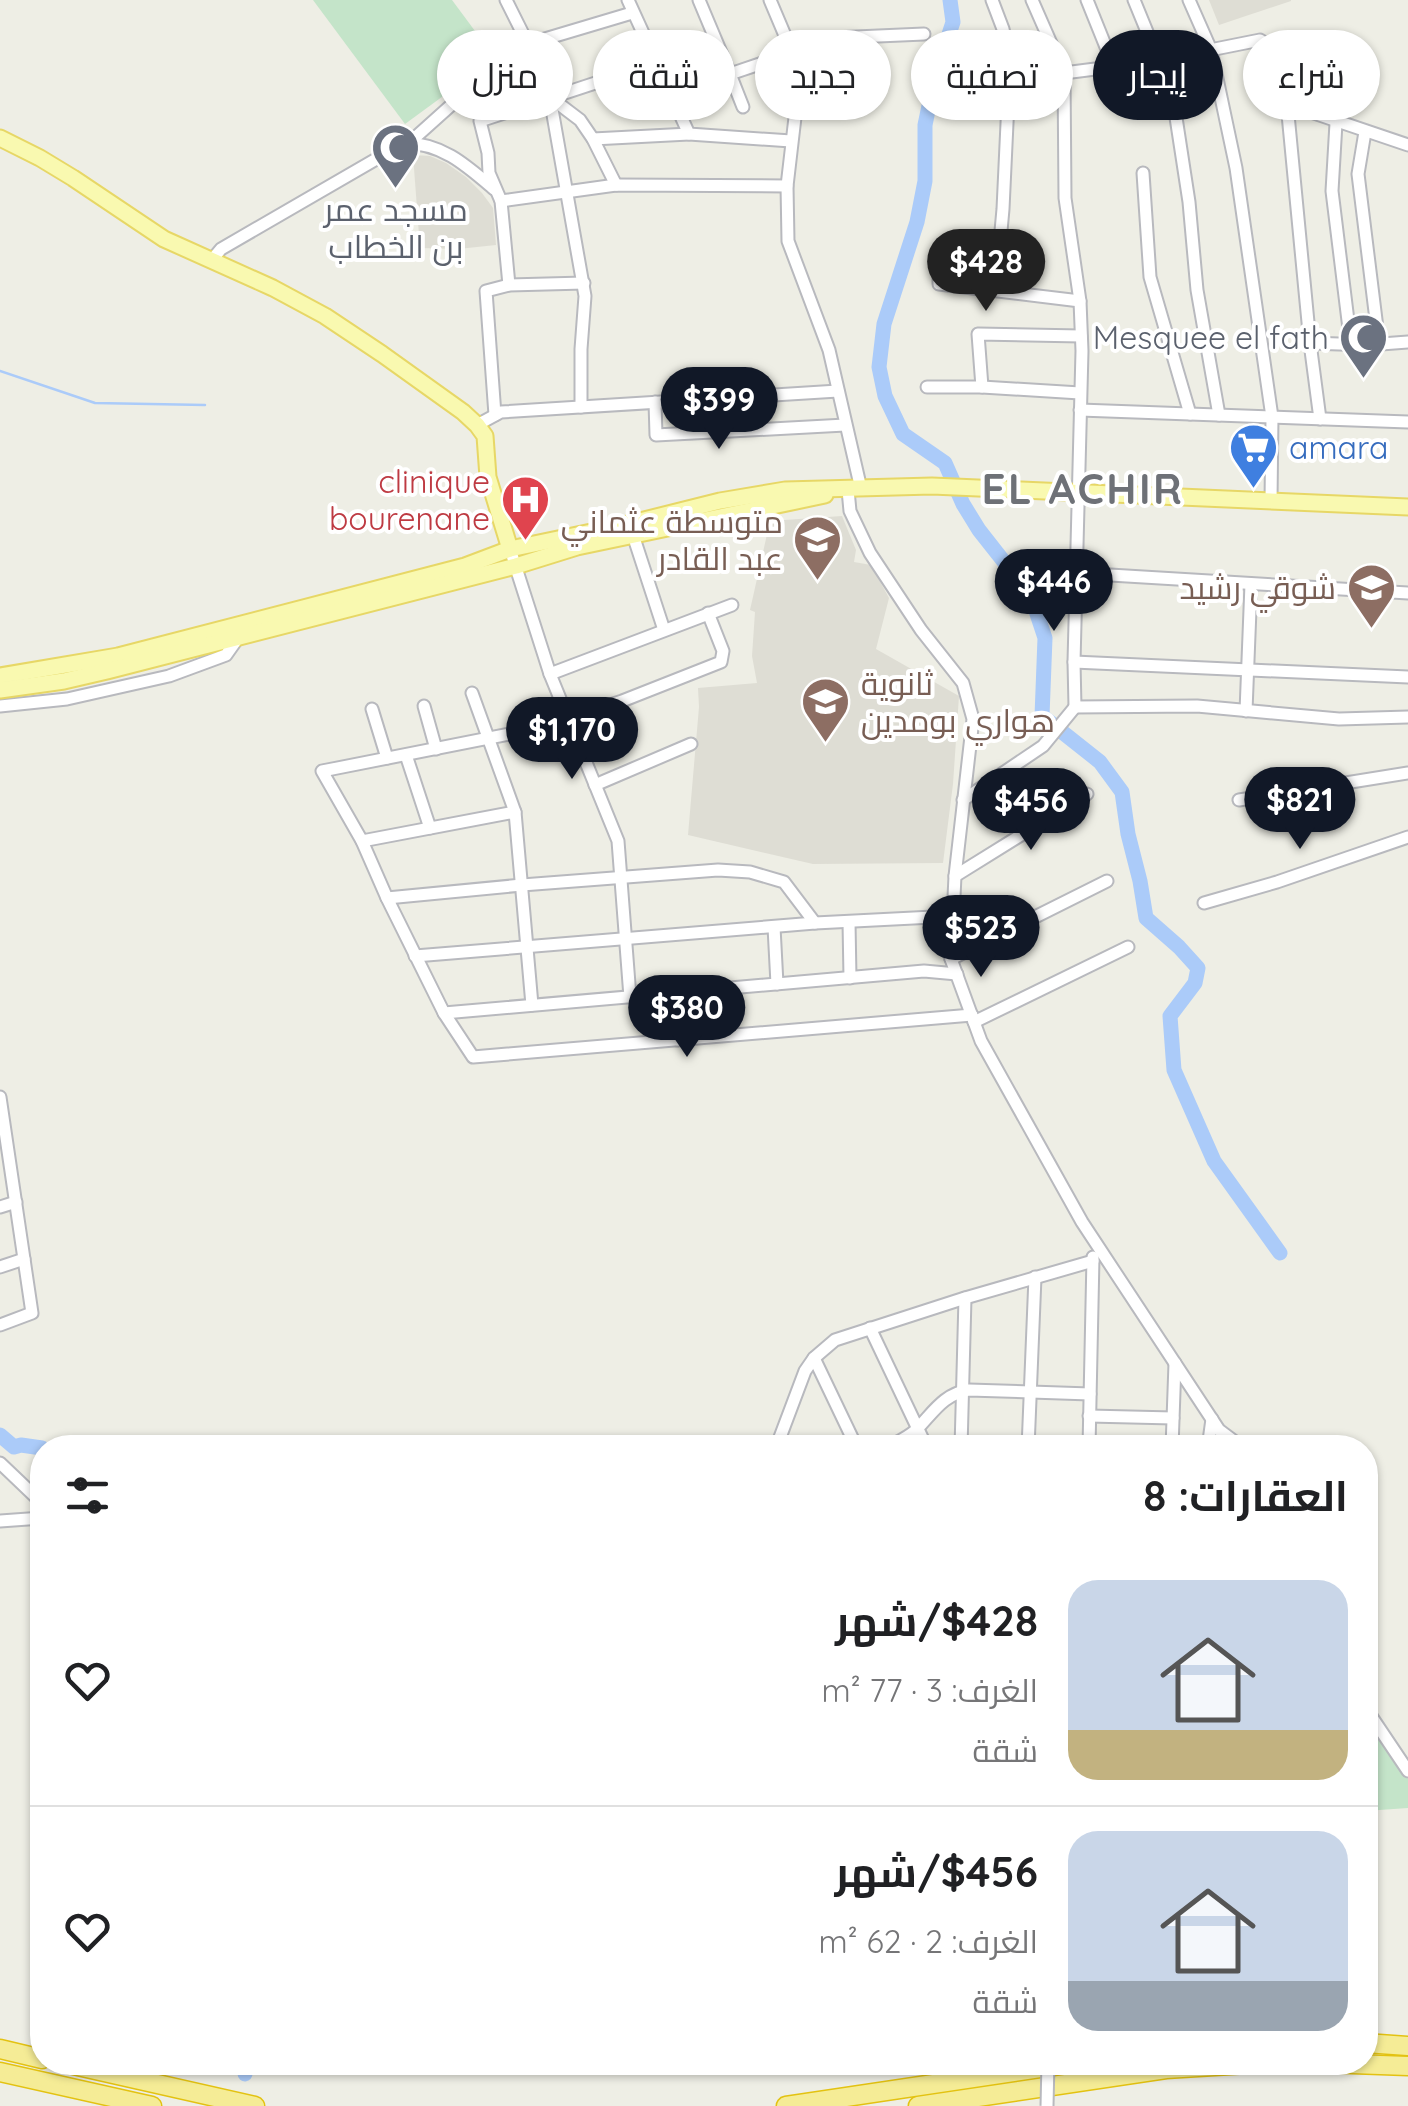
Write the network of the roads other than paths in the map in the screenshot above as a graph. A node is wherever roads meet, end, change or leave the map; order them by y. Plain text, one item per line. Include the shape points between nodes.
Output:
1 (506, 0) edge
2 (699, 0) edge
3 (770, 0) edge
4 (992, 0) edge
5 (1032, 0) edge
6 (1087, 0) edge
7 (1134, 0) edge
8 (1189, 0) edge
9 (630, 6) edge
10 (521, 30) edge
11 (569, 30) edge
12 (641, 30) edge
13 (712, 30) edge
14 (783, 30) edge
15 (1003, 30) edge
16 (1045, 30) edge
17 (1099, 30) edge
18 (1148, 30) edge
19 (1202, 30) edge
20 (735, 87) edge
21 (1223, 107) edge
22 (743, 108) dead end
23 (573, 115) edge
24 (437, 118) edge
25 (483, 120) edge
26 (554, 120) edge
27 (682, 120) edge
28 (795, 120) edge
29 (1007, 120) edge
30 (1064, 120) edge
31 (1174, 120) edge
32 (1289, 120) edge
33 (1328, 120) edge
34 (1336, 123) junction
35 (1365, 132) junction
36 (689, 134) junction
37 (0, 138) edge
38 (593, 139) junction
39 (792, 141) junction
40 (409, 143) junction
41 (1408, 145) edge
42 (1143, 173) dead end
43 (616, 185) junction
44 (787, 186) junction
45 (568, 192) junction
46 (499, 197) junction
47 (211, 262) junction
48 (584, 284) junction
49 (509, 285) junction
50 (1080, 302) junction
51 (1081, 336) junction
52 (1408, 342) edge
53 (1310, 343) junction
54 (1379, 344) junction
55 (1351, 345) junction
56 (927, 387) dead end
57 (982, 387) junction
58 (838, 391) junction
59 (1080, 393) junction
60 (655, 402) junction
61 (581, 407) junction
62 (1080, 410) junction
63 (1190, 414) junction
64 (495, 415) junction
65 (1220, 416) junction
66 (1272, 417) junction
67 (1320, 419) junction
68 (1408, 422) edge
69 (476, 424) junction
70 (845, 425) junction
71 (854, 490) junction
72 (1078, 492) junction
73 (1271, 501) junction
74 (1408, 506) edge
75 (633, 534) junction
76 (510, 549) junction
77 (516, 566) junction
78 (1077, 572) junction
79 (1251, 584) junction
80 (1408, 593) edge
81 (732, 605) dead end
82 (708, 613) junction
83 (664, 630) junction
84 (238, 638) junction
85 (1074, 662) junction
86 (1248, 671) junction
87 (550, 674) junction
88 (0, 676) edge
89 (1408, 677) edge
90 (0, 690) edge
91 (472, 693) dead end
92 (0, 706) edge
93 (424, 706) dead end
94 (1076, 707) junction
95 (372, 709) dead end
96 (1246, 712) junction
97 (1408, 717) edge
98 (568, 718) junction
99 (487, 739) junction
100 (691, 744) dead end
101 (436, 749) junction
102 (406, 755) junction
103 (387, 758) junction
104 (1408, 772) edge
105 (595, 785) junction
106 (1086, 794) dead end
107 (964, 800) junction
108 (1238, 800) dead end
109 (515, 812) junction
110 (430, 828) junction
111 (1408, 837) edge
112 (362, 841) junction
113 (621, 876) junction
114 (954, 876) junction
115 (1107, 881) dead end
116 (522, 884) junction
117 (387, 898) junction
118 (1204, 903) dead end
119 (953, 916) junction
120 (849, 922) junction
121 (815, 924) junction
122 (774, 927) junction
123 (624, 939) junction
124 (527, 947) junction
125 (1128, 947) dead end
126 (414, 956) junction
127 (951, 959) junction
128 (957, 974) junction
129 (850, 978) junction
130 (776, 984) junction
131 (675, 993) junction
132 (630, 997) junction
133 (532, 1005) junction
134 (444, 1013) junction
135 (973, 1019) junction
136 (678, 1040) junction
137 (0, 1097) edge
138 (2, 1123) edge
139 (4, 1156) edge
140 (16, 1202) junction
141 (0, 1207) edge
142 (1094, 1240) junction
143 (24, 1259) junction
144 (1093, 1261) junction
145 (0, 1268) edge
146 (1035, 1277) junction
147 (965, 1298) junction
148 (0, 1325) edge
149 (870, 1328) junction
150 (814, 1358) junction
151 (1175, 1363) junction
152 (963, 1391) junction
153 (1031, 1392) junction
154 (1090, 1394) junction
155 (1089, 1416) junction
156 (1173, 1418) junction
157 (1212, 1419) junction
158 (918, 1428) junction
159 (785, 1435) edge
160 (851, 1435) edge
161 (909, 1435) edge
162 (921, 1435) edge
163 (961, 1435) edge
164 (1029, 1435) edge
165 (1089, 1435) edge
166 (1172, 1435) edge
167 (1210, 1435) edge
168 (1225, 1435) edge
169 (0, 1464) edge
170 (30, 1492) edge
171 (30, 1519) edge
172 (0, 1520) edge
173 (1378, 1726) edge
174 (1408, 1771) edge
175 (1378, 2044) edge
176 (1408, 2046) edge
177 (0, 2049) edge
178 (30, 2055) edge
179 (1378, 2065) edge
180 (1408, 2066) edge
181 (0, 2072) edge
182 (118, 2075) edge
183 (995, 2075) edge
184 (1048, 2075) edge
185 (1126, 2075) edge
186 (152, 2106) edge
187 (255, 2106) edge
188 (786, 2106) edge
189 (918, 2106) edge
190 (1047, 2106) edge

1 - 10 street
2 - 13 street
3 - 14 street
4 - 15 street
5 - 16 street
6 - 17 street
7 - 18 street
8 - 19 street
9 - 11 street
9 - 12 street
20 - 22 street
21 - 66 street
23 - 38 street
24 - 40 street
25 - 46 street via 489,174
26 - 45 street
27 - 36 street
28 - 39 street
29 - 50 street via 999,253 943,245 940,284
30 - 50 street via 1065,198
31 - 65 street
32 - 53 street
33 - 34 street
34 - 35 street
34 - 55 street via 1332,191
35 - 41 street
35 - 54 street via 1358,174
36 - 38 street
36 - 39 street
37 - 47 main road
38 - 43 street
39 - 44 street
40 - 46 street via 444,151
40 - 47 street via 221,250
42 - 63 street via 1150,277
43 - 44 street
43 - 45 street
44 - 58 street via 788,242
45 - 46 street
45 - 48 street
46 - 49 street
47 - 69 main road via 325,316
48 - 49 street
48 - 61 street
49 - 64 street via 486,291
50 - 51 street
51 - 57 street via 978,334
51 - 59 street
52 - 54 street
53 - 55 street
53 - 67 street
54 - 55 street
56 - 57 street
57 - 59 street
58 - 60 street
58 - 70 street
59 - 62 street
60 - 61 street
60 - 70 street via 656,435
61 - 64 street
62 - 63 street
62 - 72 street
63 - 65 street
64 - 69 street
65 - 66 street
66 - 67 street
66 - 73 street
67 - 68 street
69 - 76 main road via 485,436 488,476
70 - 71 street
71 - 72 main road
71 - 75 main road
71 - 76 main road via 784,490
71 - 107 street via 850,511 870,553 963,683 973,719
72 - 73 main road
72 - 78 street
73 - 74 main road
75 - 77 main road
75 - 83 street
76 - 77 street
76 - 88 main road via 118,656
77 - 84 main road
77 - 87 street
78 - 79 street
78 - 85 street
79 - 80 street
79 - 86 street
81 - 82 street
82 - 83 street
82 - 98 street via 721,662
83 - 87 street
84 - 90 main road
84 - 92 street via 226,655 169,676 66,700
85 - 86 street
85 - 94 street
86 - 89 street
86 - 96 street
87 - 98 street
91 - 99 street
93 - 101 street
94 - 96 street
94 - 107 street via 1043,746
95 - 103 street
96 - 97 street
98 - 99 street
98 - 105 street
99 - 101 street
99 - 109 street
100 - 105 street
101 - 102 street
102 - 103 street
102 - 110 street
103 - 112 street via 322,771
104 - 108 street
105 - 113 street via 618,842
106 - 114 street
107 - 114 street
109 - 110 street
109 - 116 street
110 - 112 street
111 - 118 street
112 - 117 street
113 - 116 street
113 - 121 street via 750,872 784,882
113 - 123 street
114 - 119 street
115 - 127 street
116 - 117 street
116 - 124 street
117 - 126 street
119 - 120 street
119 - 127 street
120 - 121 street
120 - 129 street
121 - 122 street
122 - 123 street
122 - 130 street
123 - 124 street
123 - 132 street
124 - 126 street
124 - 133 street
125 - 135 street
126 - 134 street
127 - 128 street
128 - 129 street
128 - 135 street
129 - 130 street
130 - 131 street
131 - 132 street
131 - 136 street
132 - 133 street
133 - 134 street
134 - 136 street via 473,1057
135 - 136 street
135 - 142 street
137 - 138 street
138 - 139 street
139 - 140 street
140 - 141 street
140 - 143 street
142 - 144 street
142 - 151 street
143 - 145 street
143 - 148 street via 32,1314
144 - 146 street
144 - 154 street
146 - 147 street
146 - 153 street
147 - 149 street
147 - 152 street
149 - 150 street via 835,1340
149 - 158 street
150 - 159 street
150 - 160 street
151 - 156 street
151 - 157 street
152 - 153 street
152 - 158 street via 942,1401
152 - 163 street
153 - 154 street
153 - 164 street
154 - 155 street
155 - 156 street
155 - 165 street
156 - 166 street
157 - 167 street
157 - 168 street
158 - 161 street
158 - 162 street
169 - 170 street
171 - 172 street
173 - 174 street
175 - 176 highway
177 - 178 highway
179 - 180 highway
181 - 186 highway
182 - 187 highway
183 - 188 highway
184 - 190 street, bridge
185 - 189 highway

